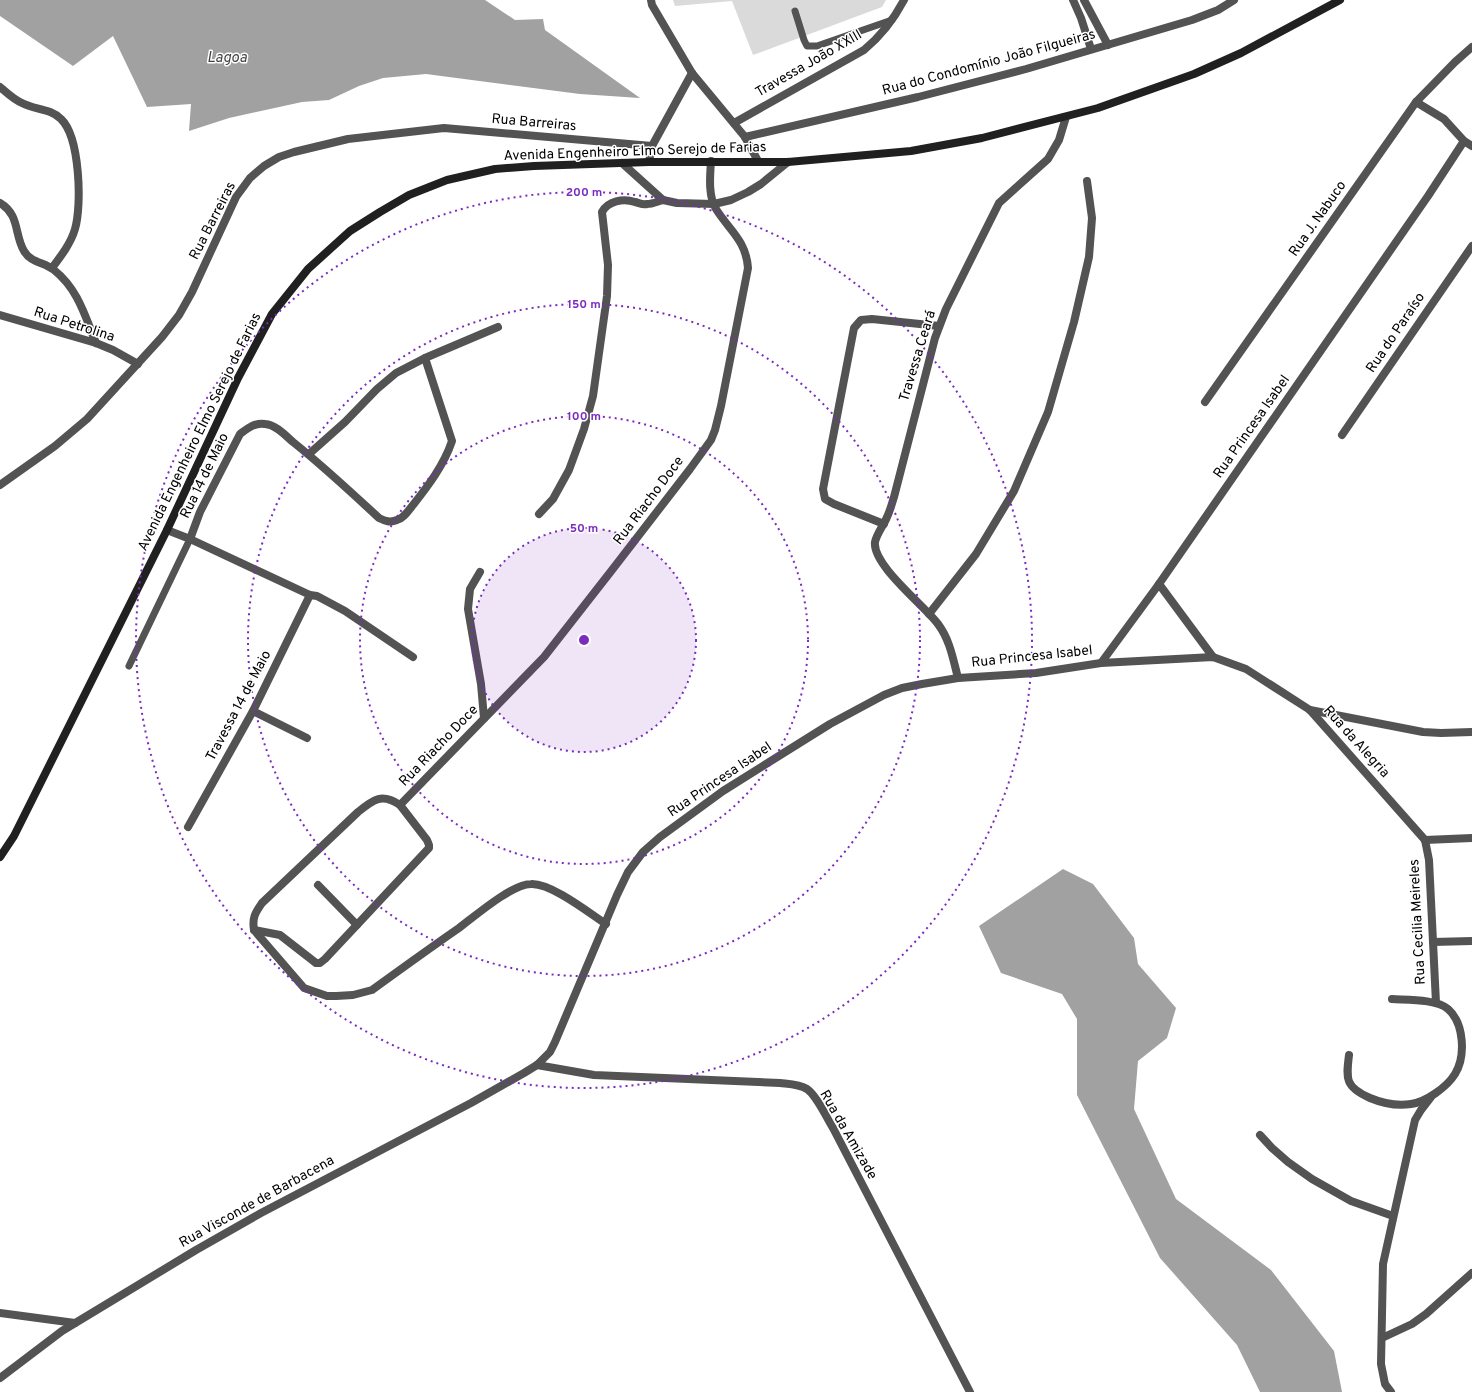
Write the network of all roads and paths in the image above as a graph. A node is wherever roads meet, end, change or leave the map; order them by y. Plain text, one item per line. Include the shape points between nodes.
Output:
1 (644, 0) edge
2 (904, 0) edge
3 (1073, 0) edge
4 (1084, 0) edge
5 (1234, 0) edge
6 (1340, 0) edge
7 (651, 3) edge
8 (795, 11) dead end
9 (892, 20) junction
10 (1108, 45) junction
11 (1472, 47) edge
12 (1091, 49) junction
13 (692, 73) junction
14 (0, 87) edge
15 (1416, 102) junction
16 (1066, 117) junction
17 (734, 123) junction
18 (745, 137) junction
19 (1464, 141) junction
20 (652, 146) junction
21 (1472, 146) edge
22 (711, 161) junction
23 (758, 161) junction
24 (649, 162) junction
25 (788, 162) junction
26 (622, 163) junction
27 (1087, 181) dead end
28 (663, 200) junction
29 (0, 203) edge
30 (714, 204) junction
31 (1472, 246) edge
32 (52, 268) junction
33 (0, 315) edge
34 (939, 326) junction
35 (498, 327) dead end
36 (96, 343) junction
37 (425, 358) junction
38 (138, 364) junction
39 (1205, 402) dead end
40 (1342, 435) dead end
41 (309, 454) junction
42 (0, 485) edge
43 (539, 514) dead end
44 (884, 524) junction
45 (167, 530) junction
46 (190, 538) junction
47 (480, 572) dead end
48 (1159, 584) junction
49 (310, 595) junction
50 (929, 614) junction
51 (413, 657) dead end
52 (1213, 657) junction
53 (1101, 663) junction
54 (129, 666) dead end
55 (958, 678) junction
56 (1310, 710) junction
57 (253, 711) junction
58 (484, 718) junction
59 (1472, 732) edge
60 (307, 738) dead end
61 (400, 805) junction
62 (188, 827) dead end
63 (1472, 838) edge
64 (1425, 840) junction
65 (0, 858) edge
66 (318, 885) dead end
67 (606, 924) junction
68 (357, 925) junction
69 (254, 930) junction
70 (1472, 941) edge
71 (1433, 942) junction
72 (1392, 999) dead end
73 (1436, 1003) junction
74 (1349, 1055) dead end
75 (537, 1065) junction
76 (1432, 1097) junction
77 (1260, 1135) dead end
78 (1393, 1216) junction
79 (1472, 1273) edge
80 (0, 1313) edge
81 (75, 1323) junction
82 (1382, 1338) junction
83 (0, 1378) edge
84 (970, 1392) edge
85 (1390, 1392) edge

1 - 7 street
2 - 9 street, Travessa João XXIII
3 - 12 street
4 - 10 street
5 - 10 street, Rua do Condomínio João Filgueiras via 1205,15
6 - 16 main road, Avenida Engenheiro Elmo Serejo de Farias via 1241,53 1194,74
7 - 13 street
8 - 9 lane via 807,46 817,46
9 - 17 street, Travessa João XXIII via 864,50
10 - 12 street, Rua do Condomínio João Filgueiras
11 - 15 street, Rua J. Nabuco
12 - 18 street, Rua do Condomínio João Filgueiras via 910,99
13 - 17 street
13 - 20 street
14 - 32 street via 22,103 56,115 62,120 73,141 78,197 76,222 69,244
15 - 19 street via 1444,119
15 - 39 street, Rua J. Nabuco
16 - 25 main road, Avenida Engenheiro Elmo Serejo de Farias via 911,152
16 - 34 street, Travessa Ceará via 1059,140 1048,159 999,203
17 - 18 street
18 - 23 street
19 - 21 street
19 - 48 street, Rua Princesa Isabel
20 - 24 street
20 - 38 street, Rua Barreiras via 444,128 348,139 279,157 250,178 236,197 179,315
22 - 23 main road, Avenida Engenheiro Elmo Serejo de Farias
22 - 24 main road, Avenida Engenheiro Elmo Serejo de Farias
22 - 30 street, Rua Riacho Doce via 710,180
23 - 25 main road, Avenida Engenheiro Elmo Serejo de Farias
24 - 26 main road, Avenida Engenheiro Elmo Serejo de Farias
25 - 30 street via 748,192
26 - 28 street
26 - 45 main road, Avenida Engenheiro Elmo Serejo de Farias via 495,169 447,180 408,195 350,231 308,269 272,314 238,378
27 - 50 street via 1092,218 1089,257 1074,322 1048,412 1014,491 976,554
28 - 30 street
28 - 43 street via 647,205 620,200 604,207 602,212 608,265 607,296 593,396 569,470 553,499
29 - 32 street via 16,222 24,252 31,259
30 - 58 street, Rua Riacho Doce via 743,246 748,268 716,430 690,469 544,657
31 - 40 street, Rua do Paraíso
32 - 36 street via 63,277 74,292
33 - 36 street, Rua Petrolina
34 - 44 street, Travessa Ceará via 894,497
34 - 44 street via 872,319 861,320 854,328 823,489 825,499
35 - 37 street
36 - 38 street, Rua Petrolina
37 - 41 street via 386,381
37 - 41 street, Rua 14 de Maio via 452,441 430,483 402,518 392,522 379,518
38 - 42 street, Rua Barreiras via 86,420 55,446
41 - 46 street, Rua 14 de Maio via 274,427 265,424 250,427 240,434 200,512
44 - 50 street, Travessa Ceará via 875,543 876,551 896,581
45 - 46 street
45 - 65 main road, Avenida Engenheiro Elmo Serejo de Farias via 14,836
46 - 49 street
46 - 54 lane
47 - 58 street via 470,589 468,609
48 - 52 street
48 - 53 street, Rua Princesa Isabel
49 - 51 street via 317,596 345,611
49 - 57 street, Travessa 14 de Maio
50 - 55 street, Travessa Ceará via 937,622 951,648
52 - 53 street, Rua da Alegria
52 - 56 street, Rua da Alegria via 1246,668
53 - 55 street, Rua Princesa Isabel via 1036,673
55 - 67 street, Rua Princesa Isabel via 902,688 884,695 830,724 723,791 643,852 628,872
56 - 59 street via 1423,732
56 - 64 street, Rua da Alegria
57 - 60 street
57 - 62 street, Travessa 14 de Maio
58 - 61 street, Rua Riacho Doce
61 - 68 street via 427,840 429,848
61 - 69 street, Rua Riacho Doce via 391,799 376,799 358,812 262,903 253,921
63 - 64 street
64 - 71 street, Rua Cecilia Meireles via 1429,860
66 - 68 street
67 - 69 street via 554,890 541,885 523,885 372,990 336,996 326,996 304,988
67 - 75 street, Rua Princesa Isabel via 555,1042 550,1052
68 - 69 street via 320,963 316,963 280,935
70 - 71 street
71 - 73 street, Rua Cecilia Meireles
72 - 73 street, Rua Cecilia Meireles
73 - 76 street, Rua Cecilia Meireles via 1448,1008 1456,1018 1463,1042 1455,1074
74 - 76 street, Rua Cecilia Meireles via 1346,1074 1349,1084 1366,1096 1395,1105 1412,1104
75 - 81 street, Rua Visconde de Barbacena via 471,1103 261,1213
75 - 84 street, Rua da Amizade via 594,1075 795,1085 807,1090 818,1102 833,1128
76 - 78 street, Rua Cecilia Meireles via 1415,1120
77 - 78 street via 1282,1158 1312,1179 1351,1202
78 - 82 street, Rua Cecilia Meireles via 1383,1264
79 - 82 street via 1426,1314 1412,1324
80 - 81 street
81 - 83 street, Rua Visconde de Barbacena
82 - 85 street, Rua Cecilia Meireles via 1382,1376

